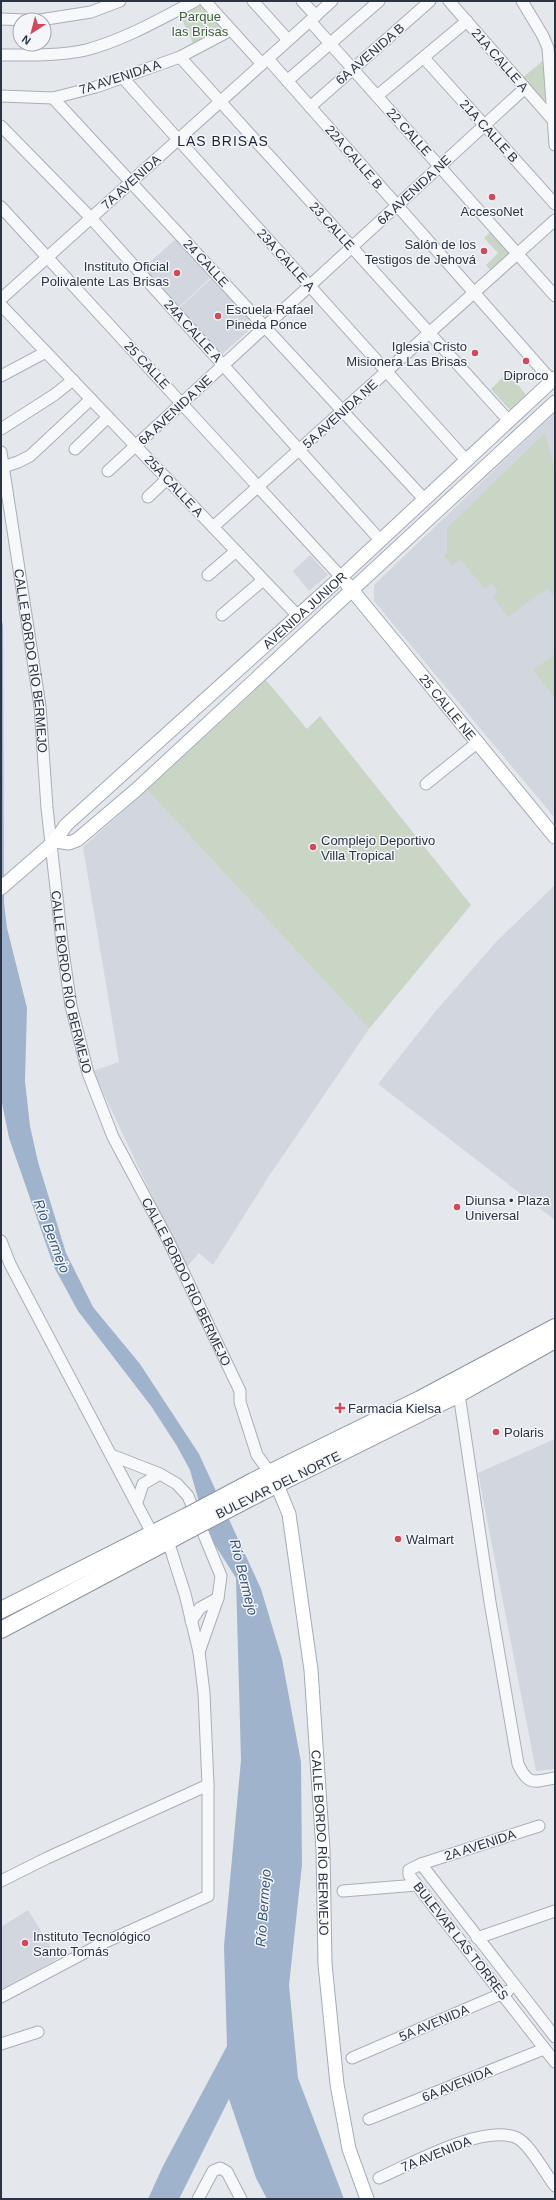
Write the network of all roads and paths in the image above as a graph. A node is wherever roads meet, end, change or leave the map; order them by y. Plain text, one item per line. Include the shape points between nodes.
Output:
1 (118, 1) edge
2 (195, 1) edge
3 (205, 1) edge
4 (253, 1) edge
5 (302, 1) edge
6 (332, 1) edge
7 (379, 1) edge
8 (430, 1) edge
9 (449, 1) edge
10 (522, 1) edge
11 (52, 18) edge
12 (313, 18) junction
13 (1, 19) edge
14 (12, 19) edge
15 (467, 21) junction
16 (232, 30) junction
17 (288, 40) junction
18 (330, 44) junction
19 (1, 55) edge
20 (180, 57) junction
21 (424, 58) junction
22 (265, 62) junction
23 (353, 69) junction
24 (123, 78) junction
25 (287, 81) junction
26 (525, 88) junction
27 (1, 96) edge
28 (377, 96) junction
29 (53, 98) junction
30 (220, 102) junction
31 (310, 107) junction
32 (552, 119) junction
33 (484, 125) junction
34 (1, 126) edge
35 (178, 140) junction
36 (555, 145) edge
37 (439, 166) junction
38 (131, 182) junction
39 (555, 204) edge
40 (397, 206) junction
41 (1, 207) edge
42 (91, 218) junction
43 (555, 220) edge
44 (351, 248) junction
45 (517, 254) junction
46 (47, 258) junction
47 (310, 286) junction
48 (474, 293) junction
49 (555, 296) edge
50 (1, 299) edge
51 (1, 305) edge
52 (265, 327) junction
53 (429, 333) junction
54 (46, 352) junction
55 (224, 365) junction
56 (387, 371) junction
57 (1, 376) edge
58 (72, 380) junction
59 (553, 380) edge
60 (91, 399) junction
61 (555, 402) edge
62 (182, 404) junction
63 (342, 411) junction
64 (108, 417) junction
65 (509, 421) junction
66 (1, 429) edge
67 (136, 446) junction
68 (75, 449) dead end
69 (299, 450) junction
70 (1, 452) edge
71 (466, 460) junction
72 (3, 467) junction
73 (108, 471) dead end
74 (167, 479) junction
75 (258, 487) junction
76 (148, 497) dead end
77 (424, 500) junction
78 (213, 527) junction
79 (380, 540) junction
80 (236, 551) junction
81 (208, 575) dead end
82 (341, 577) junction
83 (264, 580) junction
84 (352, 591) junction
85 (222, 615) dead end
86 (298, 616) junction
87 (478, 742) junction
88 (426, 784) dead end
89 (555, 836) edge
90 (49, 845) junction
91 (1, 888) edge
92 (1, 1240) edge
93 (555, 1327) edge
94 (555, 1340) edge
95 (459, 1394) junction
96 (111, 1455) junction
97 (160, 1474) junction
98 (274, 1479) junction
99 (137, 1502) junction
100 (190, 1522) junction
101 (152, 1533) junction
102 (168, 1541) junction
103 (185, 1594) junction
104 (218, 1598) junction
105 (205, 1605) junction
106 (1, 1610) edge
107 (210, 1620) junction
108 (192, 1622) junction
109 (1, 1630) edge
110 (199, 1652) junction
111 (555, 1778) edge
112 (208, 1785) junction
113 (539, 1826) dead end
114 (421, 1864) junction
115 (1, 1881) edge
116 (416, 1885) junction
117 (343, 1891) dead end
118 (555, 1911) edge
119 (478, 1938) junction
120 (515, 1987) junction
121 (502, 1995) junction
122 (1, 1997) edge
123 (38, 2032) dead end
124 (555, 2037) edge
125 (1, 2044) edge
126 (544, 2049) junction
127 (352, 2058) dead end
128 (555, 2062) edge
129 (369, 2119) dead end
130 (379, 2178) dead end
131 (555, 2186) edge
132 (198, 2199) edge
133 (241, 2199) edge
134 (367, 2199) edge

1 - 11 street via 91,12
2 - 19 street via 107,43 85,50
3 - 16 street, 22A CALLE B
4 - 17 street
5 - 12 street, 22 CALLE
6 - 12 street, 7A AVENIDA
7 - 18 street
8 - 23 street, 6A AVENIDA B
9 - 15 street, 21A CALLE A
10 - 32 street via 548,48
12 - 17 street, 7A AVENIDA
12 - 18 street, 22 CALLE
13 - 14 street
15 - 21 street
15 - 26 street, 21A CALLE A
16 - 20 street, 7A AVENIDA A
16 - 22 street, 22A CALLE B
17 - 22 street, 7A AVENIDA
18 - 23 street, 22 CALLE
18 - 25 street
20 - 24 street, 7A AVENIDA A
20 - 30 street, 23 CALLE
21 - 28 street
21 - 33 street, 21A CALLE B
22 - 25 street, 22A CALLE B
22 - 30 street, 7A AVENIDA
23 - 28 street, 22 CALLE
23 - 31 street, 6A AVENIDA B
24 - 29 street, 7A AVENIDA A
24 - 35 street, 23A CALLE A
25 - 31 street, 22A CALLE B
26 - 32 street, 21A CALLE A
26 - 33 street, 6A AVENIDA NE
27 - 29 street, 7A AVENIDA A
28 - 37 street, 22 CALLE
29 - 38 street, 24 CALLE
30 - 35 street, 7A AVENIDA
30 - 44 street, 23 CALLE
31 - 40 street, 22A CALLE B
32 - 36 street
33 - 37 street, 6A AVENIDA NE
33 - 39 street, 21A CALLE B
34 - 42 street, 24A CALLE A
35 - 38 street, 7A AVENIDA
35 - 47 street, 23A CALLE A
37 - 40 street, 6A AVENIDA NE
37 - 45 street, 22 CALLE
38 - 42 street, 7A AVENIDA
38 - 52 street, 24 CALLE
40 - 44 street, 6A AVENIDA NE
40 - 48 street, 22A CALLE B
41 - 46 street, 25 CALLE
42 - 46 street, 7A AVENIDA
42 - 55 street, 24A CALLE A
43 - 45 street, 5A AVENIDA NE
44 - 47 street, 6A AVENIDA NE
44 - 53 street, 23 CALLE
45 - 48 street, 5A AVENIDA NE
45 - 49 street, 22 CALLE
46 - 50 street, 7A AVENIDA
46 - 62 street, 25 CALLE
47 - 52 street, 6A AVENIDA NE
47 - 56 street, 23A CALLE A
48 - 53 street, 5A AVENIDA NE
48 - 59 street, 22A CALLE B
51 - 54 street, 25A CALLE A
52 - 55 street, 6A AVENIDA NE
52 - 63 street, 24 CALLE
53 - 56 street, 5A AVENIDA NE
53 - 65 street, 23 CALLE
54 - 57 street
54 - 58 street, 25A CALLE A
55 - 62 street, 6A AVENIDA NE
55 - 69 street, 24A CALLE A
56 - 63 street, 5A AVENIDA NE
56 - 71 street, 23A CALLE A
58 - 60 street, 25A CALLE A
58 - 66 street via 54,395
59 - 65 main road, AVENIDA JUNIOR
60 - 64 street, 25A CALLE A
60 - 72 street via 30,456
61 - 84 main road, AVENIDA JUNIOR
62 - 67 street, 6A AVENIDA NE
62 - 75 street, 25 CALLE
63 - 69 street, 5A AVENIDA NE
63 - 77 street, 24 CALLE
64 - 67 street, 25A CALLE A
64 - 68 street
65 - 71 main road, AVENIDA JUNIOR
67 - 73 street, 6A AVENIDA NE
67 - 74 street, 25A CALLE A
69 - 75 street, 5A AVENIDA NE
69 - 79 street, 24A CALLE A
70 - 72 street, CALLE BORDO RÍO BERMEJO
71 - 77 main road, AVENIDA JUNIOR
72 - 90 street, CALLE BORDO RÍO BERMEJO via 40,706
74 - 76 street
74 - 78 street, 25A CALLE A
75 - 78 street, 5A AVENIDA NE
75 - 82 street, 25 CALLE
77 - 79 main road, AVENIDA JUNIOR
78 - 80 street, 25A CALLE A
79 - 82 main road, AVENIDA JUNIOR
80 - 81 street
80 - 83 street, 25A CALLE A
82 - 84 main road, 25 CALLE NE
82 - 86 main road, AVENIDA JUNIOR
83 - 85 street
83 - 86 street, 25A CALLE A
84 - 87 main road, 25 CALLE NE
84 - 90 main road, AVENIDA JUNIOR via 85,835 69,843
86 - 90 main road, AVENIDA JUNIOR via 66,825
87 - 88 street
87 - 89 main road, 25 CALLE NE
90 - 91 main road, AVENIDA JUNIOR
90 - 98 street, CALLE BORDO RÍO BERMEJO via 72,1006 88,1073 113,1137 168,1240 240,1391 240,1402 257,1455
92 - 96 street via 10,1264
93 - 98 highway, BULEVAR DEL NORTE
94 - 95 highway, BULEVAR DEL NORTE
95 - 98 highway, BULEVAR DEL NORTE
95 - 111 street via 490,1602 518,1764 524,1777 533,1782
96 - 97 street
96 - 99 street
97 - 99 street via 144,1484
97 - 104 street via 177,1484 188,1496 221,1576
98 - 100 highway, BULEVAR DEL NORTE, bridge
98 - 134 main road, CALLE BORDO RÍO BERMEJO via 289,1514 311,1670 323,1850 325,1964 336,2084 349,2149
99 - 101 street
100 - 101 highway, BULEVAR DEL NORTE
100 - 102 highway, BULEVAR DEL NORTE
101 - 106 highway, BULEVAR DEL NORTE
102 - 103 street
102 - 109 highway, BULEVAR DEL NORTE
103 - 105 street
103 - 108 street
104 - 105 street
104 - 107 street
105 - 108 street via 196,1611
107 - 108 street via 204,1624
107 - 110 street
108 - 110 street
110 - 112 street via 204,1693
112 - 115 street
112 - 122 street via 208,1896 103,1943
113 - 114 street, 2A AVENIDA
114 - 116 street, BULEVAR LAS TORRES via 409,1870 409,1875
114 - 119 street, BULEVAR LAS TORRES
116 - 117 street
116 - 121 street, BULEVAR LAS TORRES
118 - 119 street
119 - 120 street, BULEVAR LAS TORRES
120 - 121 street, 5A AVENIDA
120 - 124 street, BULEVAR LAS TORRES
121 - 126 street, BULEVAR LAS TORRES
121 - 127 street, 5A AVENIDA
123 - 125 street
126 - 128 street, BULEVAR LAS TORRES
126 - 129 street, 6A AVENIDA
130 - 131 street, 7A AVENIDA via 471,2139 492,2134 518,2139
132 - 133 street via 213,2171 220,2168 227,2172

